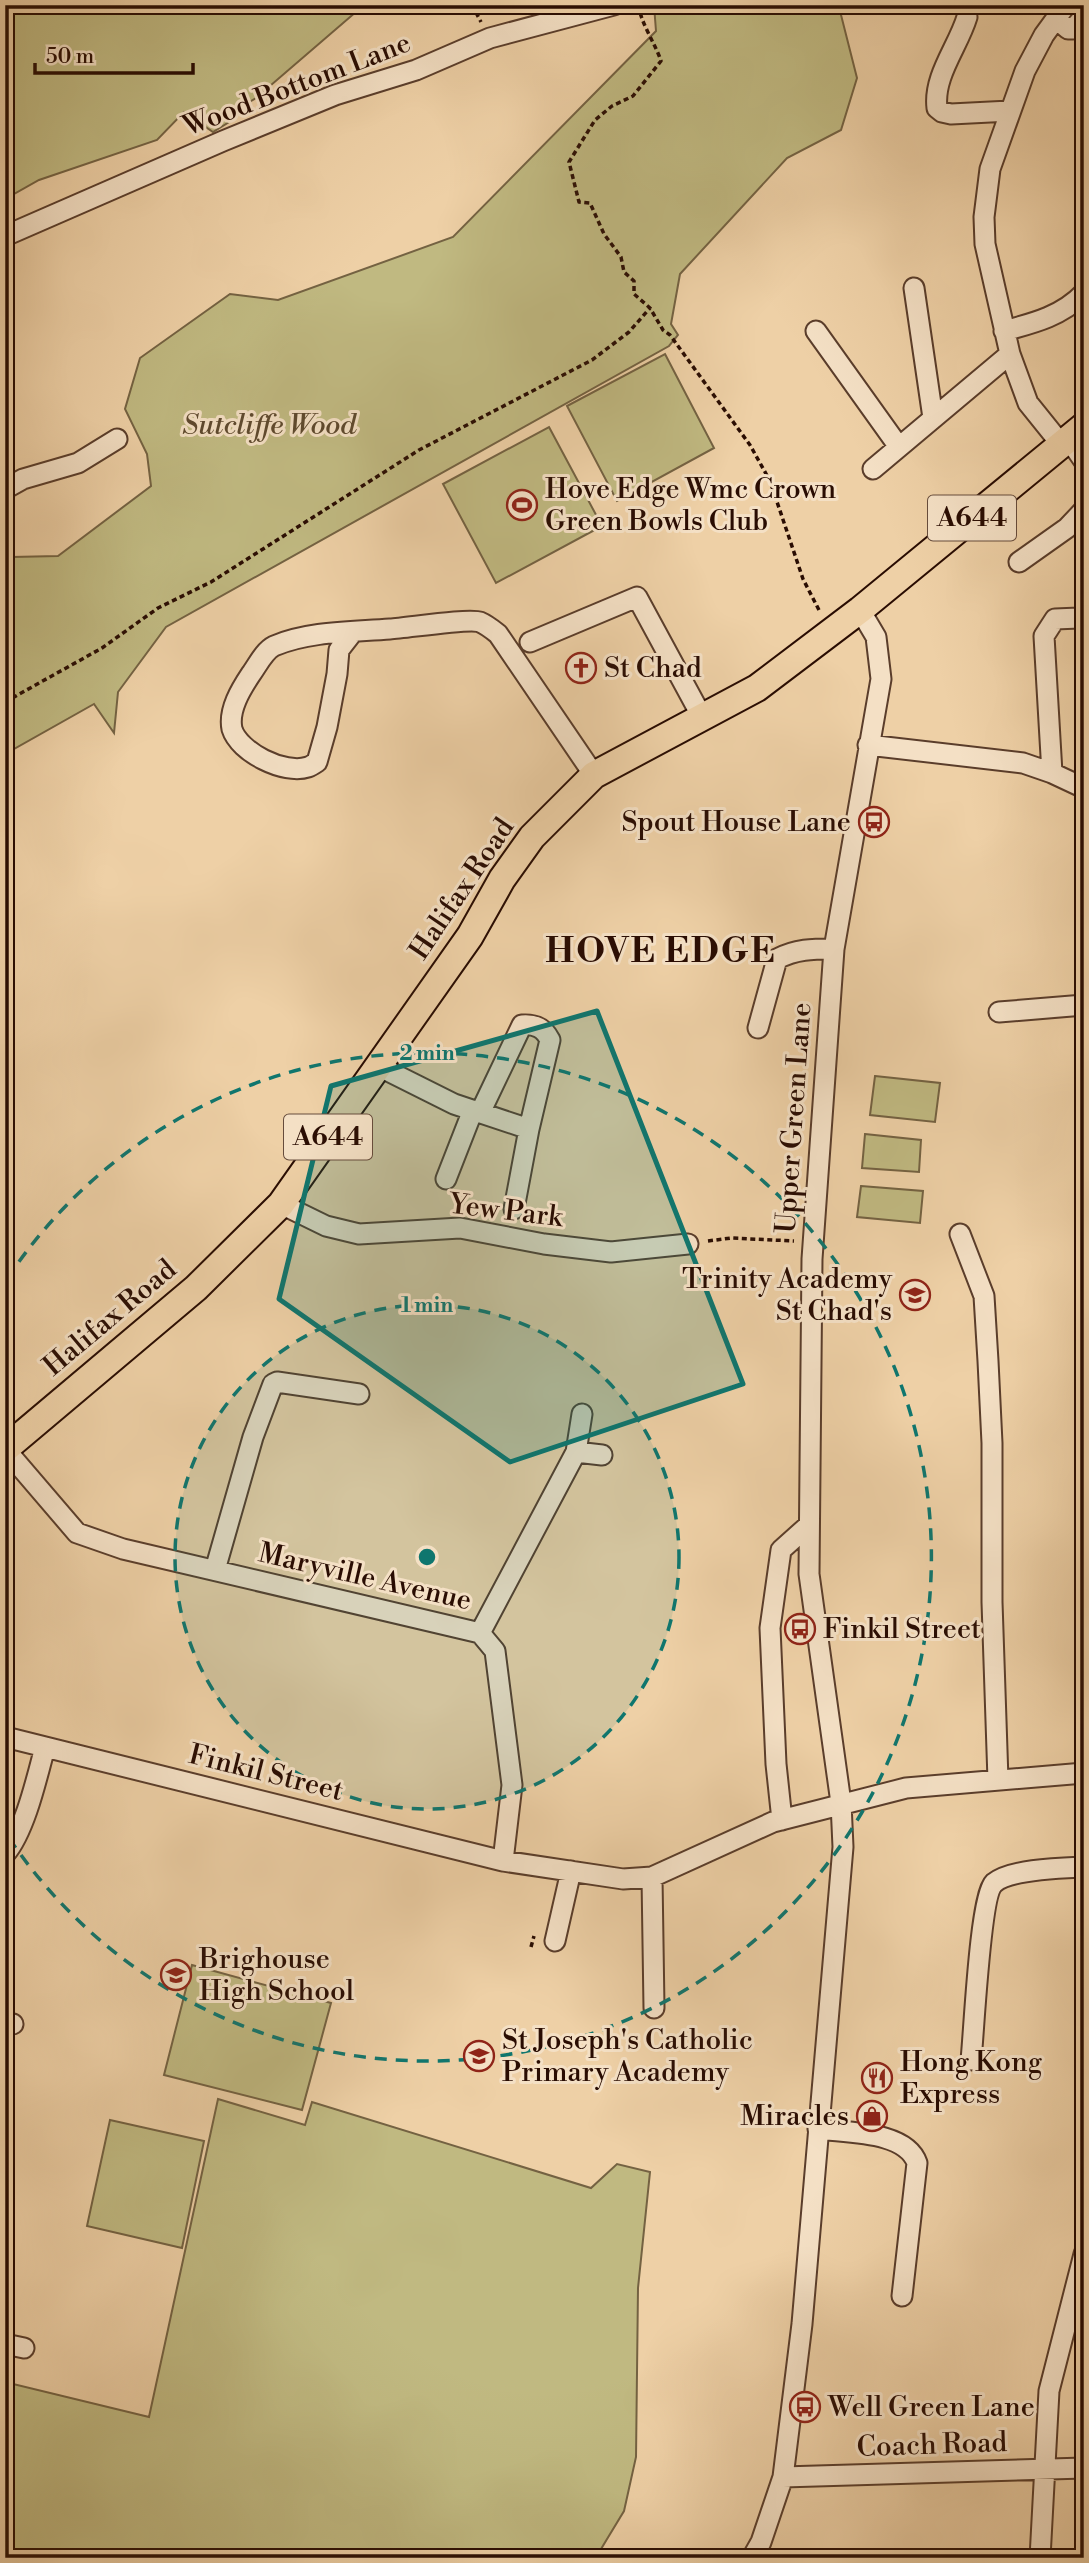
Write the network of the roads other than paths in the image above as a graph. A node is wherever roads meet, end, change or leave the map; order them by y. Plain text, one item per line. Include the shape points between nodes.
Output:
1 (614, 5) edge
2 (1061, 12) edge
3 (967, 17) dead end
4 (1084, 17) edge
5 (1010, 111) junction
6 (5, 236) edge
7 (914, 288) dead end
8 (1084, 293) edge
9 (816, 331) dead end
10 (1004, 331) junction
11 (1010, 354) junction
12 (933, 418) junction
13 (1071, 436) edge
14 (117, 439) dead end
15 (899, 447) junction
16 (1084, 461) edge
17 (873, 469) dead end
18 (5, 489) edge
19 (1084, 510) edge
20 (1019, 562) dead end
21 (860, 610) junction
22 (1084, 615) edge
23 (353, 632) junction
24 (530, 642) dead end
25 (702, 717) junction
26 (868, 745) junction
27 (1052, 773) junction
28 (594, 775) junction
29 (1084, 788) edge
30 (834, 949) junction
31 (1084, 1005) edge
32 (999, 1012) dead end
33 (758, 1028) dead end
34 (378, 1066) junction
35 (476, 1111) junction
36 (529, 1129) junction
37 (446, 1180) dead end
38 (281, 1205) junction
39 (514, 1209) dead end
40 (960, 1234) dead end
41 (688, 1244) road end
42 (359, 1394) dead end
43 (582, 1414) dead end
44 (5, 1449) edge
45 (576, 1452) junction
46 (602, 1455) dead end
47 (809, 1525) junction
48 (215, 1570) junction
49 (480, 1633) junction
50 (5, 1737) edge
51 (45, 1747) junction
52 (1084, 1773) edge
53 (998, 1780) junction
54 (841, 1803) junction
55 (782, 1820) junction
56 (5, 1854) edge
57 (503, 1861) junction
58 (1084, 1867) edge
59 (571, 1871) junction
60 (652, 1877) junction
61 (555, 1941) dead end
62 (654, 2008) dead end
63 (971, 2060) dead end
64 (818, 2129) junction
65 (1084, 2254) edge
66 (902, 2296) dead end
67 (1084, 2468) edge
68 (1045, 2470) junction
69 (783, 2477) junction
70 (752, 2558) edge
71 (1040, 2558) edge

1 - 6 street, Wood Bottom Lane via 490,38 416,70 335,95
2 - 4 street via 1069,29
2 - 5 street via 1034,53
3 - 5 street via 940,77 937,108 951,114
5 - 10 street via 990,169 984,216 985,244
7 - 12 street
8 - 10 street via 1058,314
9 - 15 street
10 - 11 street
11 - 12 street
11 - 13 street via 1028,403
12 - 15 street
13 - 16 street
13 - 21 main road, Halifax Road / A644
14 - 18 street via 78,463
15 - 17 street
19 - 20 street
21 - 25 main road, Halifax Road / A644 via 757,688
21 - 26 street, Upper Green Lane via 876,638 881,679
22 - 27 street via 1055,619 1044,636
23 - 23 street via 292,639 270,648 239,690 232,726 237,741 284,766 308,768 317,762 339,649
23 - 28 street via 479,622 499,634
24 - 25 street via 638,597
25 - 28 main road, Halifax Road / A644
26 - 27 street via 1023,764
26 - 30 street, Upper Green Lane
27 - 29 street
28 - 34 main road, Halifax Road / A644 via 532,837 502,878 470,936
30 - 33 street via 804,948 777,959
30 - 47 street, Upper Green Lane via 813,1242
31 - 32 street
34 - 35 street
34 - 38 main road, Halifax Road / A644
35 - 36 street
35 - 36 street via 522,1025 533,1024 546,1031 550,1040
35 - 37 street
36 - 39 street
38 - 41 street, Yew Park via 326,1226 359,1234 460,1228 611,1252
38 - 44 main road, Halifax Road / A644 via 196,1288
40 - 53 street via 984,1296 988,1348
42 - 48 street via 273,1384
43 - 45 street
44 - 48 street, Maryville Avenue via 77,1533 122,1549
45 - 46 street
45 - 49 street
47 - 54 street, Upper Green Lane via 809,1574
47 - 55 street via 781,1550 770,1628
48 - 49 street, Maryville Avenue
49 - 57 street, Maryville Avenue via 495,1651 512,1785
50 - 51 street, Finkil Street
51 - 56 street via 33,1791
51 - 57 street, Finkil Street
52 - 53 street, Finkil Street
53 - 54 street, Finkil Street via 906,1788
54 - 55 street, Finkil Street
54 - 64 street via 843,1847
55 - 60 street, Finkil Street
57 - 59 street, Finkil Street
58 - 63 street via 1035,1870 996,1881 990,1888
59 - 60 street, Finkil Street via 623,1879
59 - 61 street
60 - 62 street
64 - 66 street via 882,2137 913,2153 917,2163
64 - 69 street via 802,2324
65 - 68 street via 1049,2391
67 - 68 street, Coach Road
68 - 69 street, Coach Road
68 - 71 street
69 - 70 street

